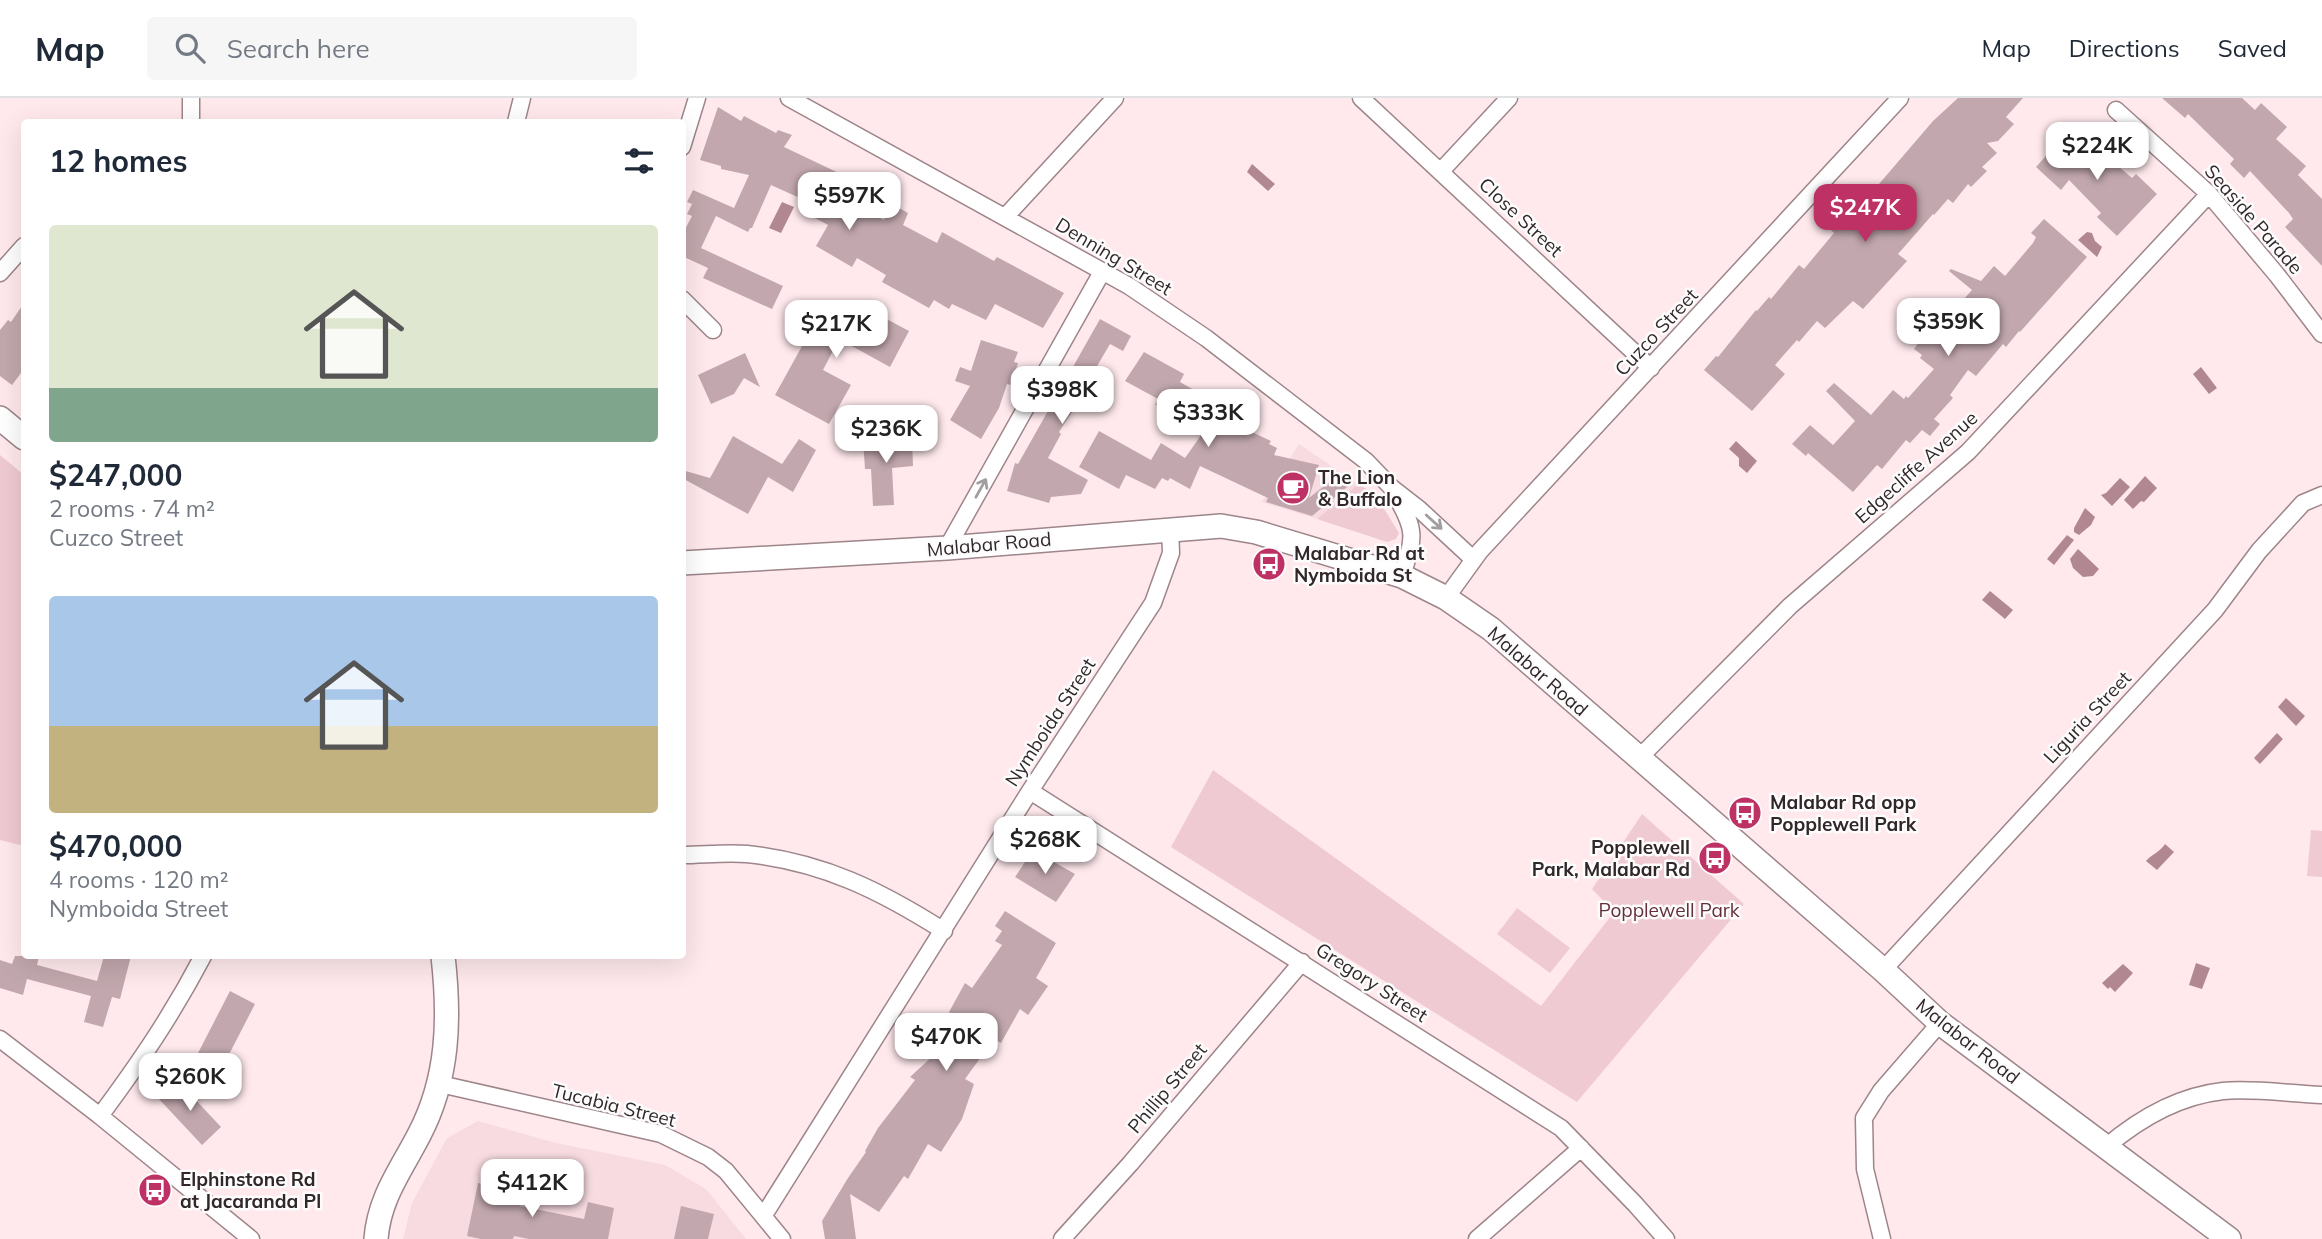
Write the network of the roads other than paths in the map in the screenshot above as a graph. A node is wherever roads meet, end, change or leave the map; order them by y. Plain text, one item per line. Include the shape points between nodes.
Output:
1 (191, 98) edge
2 (522, 98) edge
3 (697, 98) edge
4 (789, 98) edge
5 (1115, 98) edge
6 (1361, 98) edge
7 (1509, 98) edge
8 (1900, 98) edge
9 (2116, 110) dead end
10 (191, 119) edge
11 (517, 119) edge
12 (686, 134) edge
13 (1441, 171) junction
14 (2209, 194) junction
15 (1006, 216) junction
16 (21, 249) edge
17 (1102, 272) junction
18 (0, 273) edge
19 (686, 303) edge
20 (713, 330) dead end
21 (2322, 334) edge
22 (1651, 368) junction
23 (0, 418) edge
24 (21, 436) edge
25 (1392, 488) junction
26 (2322, 495) edge
27 (1170, 528) junction
28 (947, 548) junction
29 (1474, 559) junction
30 (686, 563) edge
31 (1402, 576) junction
32 (1446, 598) junction
33 (1639, 758) junction
34 (1030, 791) junction
35 (686, 855) edge
36 (944, 931) junction
37 (201, 959) edge
38 (443, 959) edge
39 (1302, 962) junction
40 (1883, 970) junction
41 (1940, 1023) junction
42 (0, 1038) edge
43 (440, 1084) junction
44 (2322, 1095) edge
45 (100, 1116) junction
46 (2106, 1147) junction
47 (1581, 1148) junction
48 (764, 1215) junction
49 (249, 1238) edge
50 (376, 1239) edge
51 (782, 1239) edge
52 (1062, 1239) edge
53 (1477, 1239) edge
54 (1666, 1239) edge
55 (1882, 1239) edge
56 (2229, 1239) edge

1 - 10 street
2 - 11 street
3 - 12 street
4 - 15 street, Denning Street
5 - 15 street
6 - 13 street, Close Street
7 - 13 street
8 - 22 street, Cuzco Street
9 - 14 street, Seaside Parade
13 - 22 street, Close Street
14 - 21 street, Seaside Parade
14 - 33 street, Edgecliffe Avenue via 1968,452 1790,606
15 - 17 street, Denning Street
16 - 18 street
17 - 25 street, Denning Street via 1206,338 1366,461
28 -> 17 street
19 - 20 street
22 - 29 street, Cuzco Street
23 - 24 main road
25 -> 29 street, Denning Street
25 - 31 street, Denning Street via 1413,535
26 - 40 street, Liguria Street via 2303,503 2215,610
27 - 28 main road, Malabar Road
27 - 31 main road, Malabar Road via 1221,526 1256,532
27 - 34 street, Nymboida Street via 1171,553 1153,603
28 - 30 main road, Malabar Road
29 - 32 street, Cuzco Street
31 - 32 main road, Malabar Road
32 - 33 main road, Malabar Road via 1491,629
33 - 40 main road, Malabar Road
34 - 36 street, Nymboida Street
34 - 39 street, Gregory Street
35 - 36 street via 745,854 847,877
36 - 48 street, Nymboida Street
37 - 45 street via 149,1050
38 - 43 main road via 448,1026
39 - 47 street, Gregory Street via 1561,1128
39 - 52 street, Phillip Street
40 - 41 main road, Malabar Road
41 - 46 main road, Malabar Road
41 - 55 street via 1881,1091 1864,1118 1865,1169
42 - 45 street
43 - 48 street, Tucabia Street via 661,1135 708,1157
43 - 50 main road via 418,1137 389,1187
44 - 46 street via 2224,1091 2195,1097 2144,1118
45 - 49 street
46 - 56 main road, Malabar Road
47 - 53 street
47 - 54 street, Gregory Street
48 - 51 street, Tucabia Street

